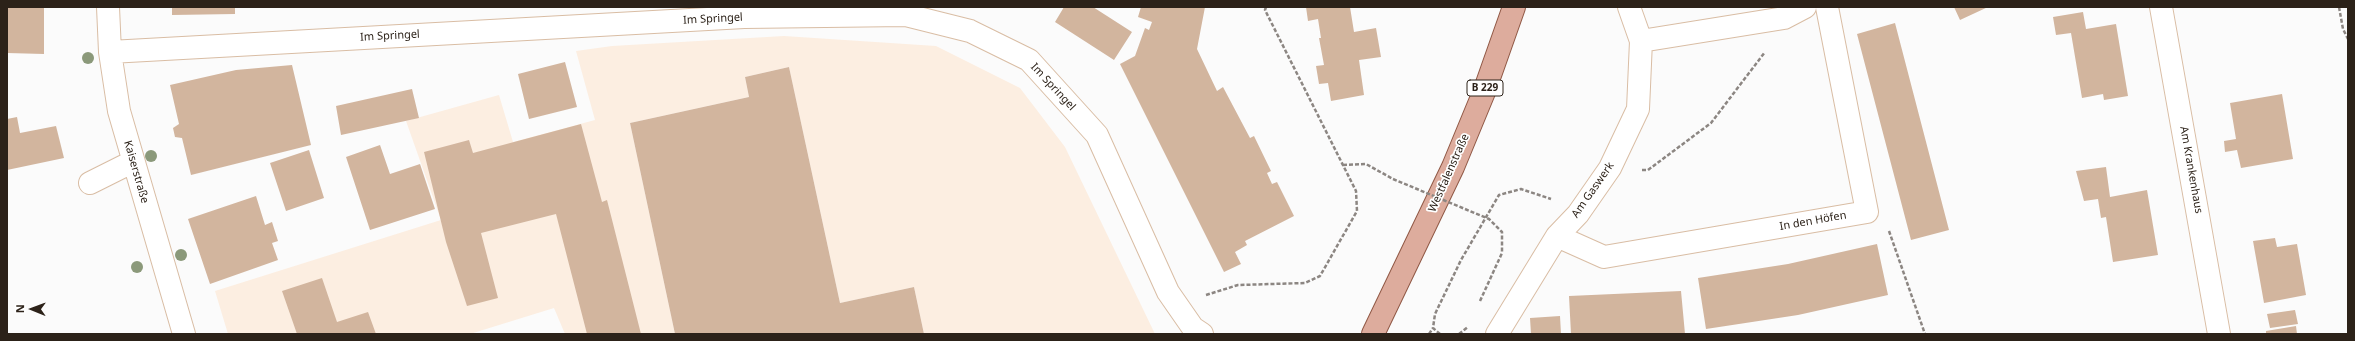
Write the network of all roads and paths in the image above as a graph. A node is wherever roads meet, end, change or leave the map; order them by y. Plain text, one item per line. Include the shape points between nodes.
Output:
1 (108, 7) edge
2 (1266, 7) edge
3 (1514, 7) edge
4 (1629, 7) edge
5 (1805, 7) edge
6 (1827, 7) edge
7 (2161, 7) edge
8 (2339, 7) edge
9 (1784, 18) junction
10 (2348, 39) edge
11 (1641, 41) junction
12 (110, 52) junction
13 (132, 162) junction
14 (1344, 165) junction
15 (1610, 168) junction
16 (90, 183) dead end
17 (1867, 212) junction
18 (1578, 214) junction
19 (1557, 236) junction
20 (1207, 295) dead end
21 (1479, 304) dead end
22 (1469, 325) dead end
23 (1433, 328) junction
24 (184, 334) edge
25 (1202, 334) edge
26 (1373, 334) edge
27 (1430, 334) edge
28 (1440, 334) edge
29 (1459, 334) edge
30 (1497, 334) edge
31 (1925, 334) edge
32 (2219, 334) edge

1 - 12 street, Kaiserstraße
2 - 14 path via 1265,10
3 - 26 main road, Westfalenstraße / B 229 via 1484,92 1453,167
4 - 11 street, Am Gaswerk
5 - 9 street
6 - 17 street
7 - 32 street, Am Krankenhaus
8 - 10 path via 2343,30
9 - 11 street
9 - 15 path via 1764,53 1711,123 1648,170
11 - 15 street, Am Gaswerk via 1638,109
12 - 13 street, Kaiserstraße via 118,110
12 - 25 street, Im Springel via 744,17 906,15 970,31 1029,60 1097,135 1168,292 1193,328
13 - 16 street
13 - 24 street, Kaiserstraße
14 - 20 path via 1356,191 1357,211 1320,276 1305,283 1238,285
14 - 21 path, bridge via 1366,164 1393,179 1489,218 1496,224 1502,232 1502,253
15 - 18 street, Am Gaswerk
17 - 19 street, In den Höfen via 1604,258
17 - 31 path via 1888,226
18 - 19 street, Am Gaswerk
18 - 23 path via 1545,196 1520,189 1500,195 1461,260 1435,314
19 - 30 street, Am Gaswerk
22 - 29 path
23 - 27 path
23 - 28 path

